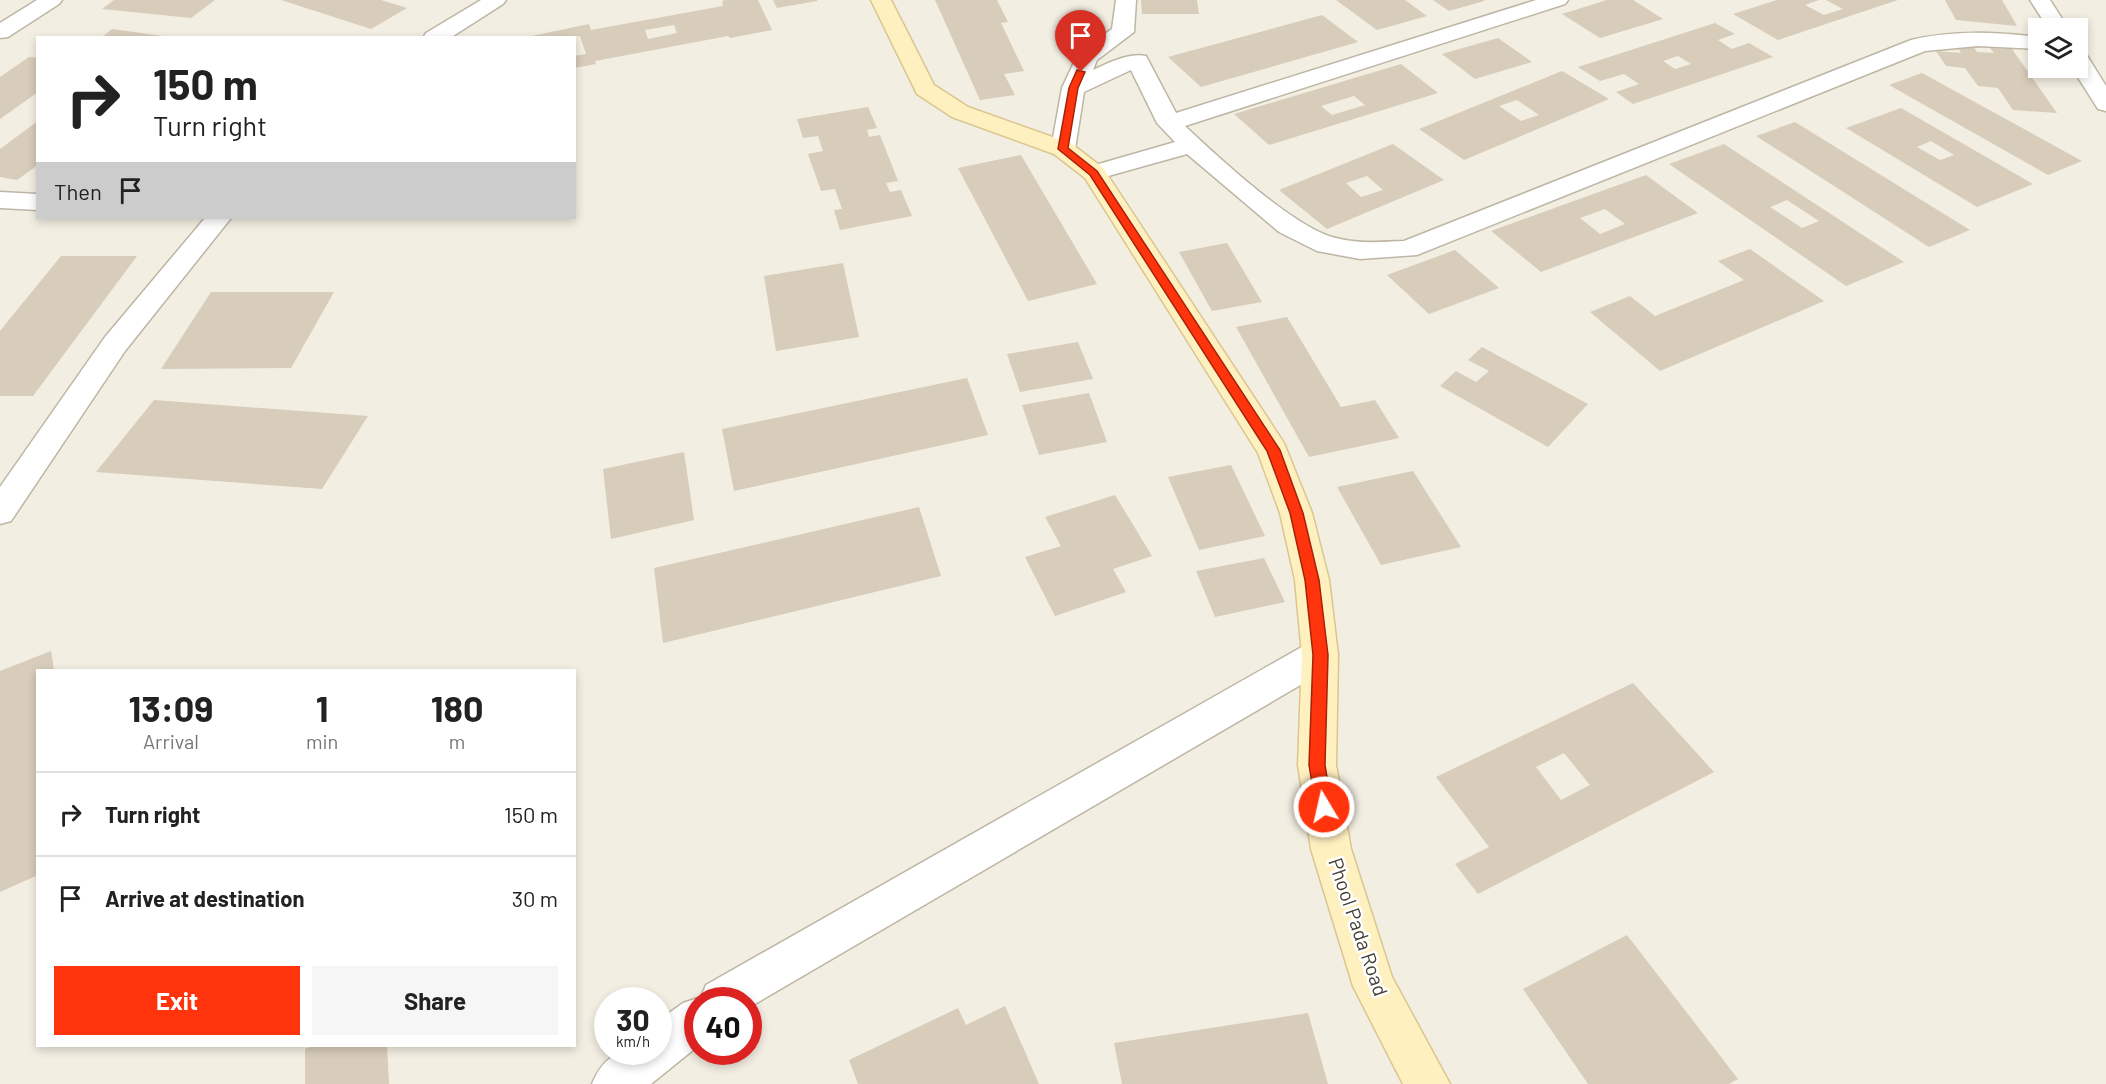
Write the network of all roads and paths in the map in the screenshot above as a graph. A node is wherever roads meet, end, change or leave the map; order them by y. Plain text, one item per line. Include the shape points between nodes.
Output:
1 (52, 0) edge
2 (496, 0) edge
3 (881, 0) edge
4 (1126, 0) edge
5 (1558, 0) edge
6 (2040, 0) edge
7 (2052, 18) edge
8 (0, 32) edge
9 (1124, 32) junction
10 (437, 36) edge
11 (2028, 42) edge
12 (1138, 61) junction
13 (2088, 75) edge
14 (1073, 88) junction
15 (2106, 104) edge
16 (1169, 123) junction
17 (1192, 145) junction
18 (1063, 149) junction
19 (1094, 173) junction
20 (0, 200) edge
21 (36, 202) edge
22 (217, 219) edge
23 (0, 512) edge
24 (1320, 655) junction
25 (744, 987) edge
26 (684, 1029) edge
27 (672, 1038) edge
28 (638, 1065) edge
29 (615, 1084) edge
30 (1427, 1084) edge

1 - 8 street
2 - 10 street
3 - 18 street, Phool Pada Road via 925,89 960,112
4 - 9 street
5 - 16 street
6 - 7 street
9 - 12 street
9 - 14 street via 1088,56
11 - 17 street via 1976,38 1919,45 1408,249 1360,251 1326,245 1288,226
12 - 14 street
12 - 16 street
13 - 15 street
14 - 18 street
16 - 17 street
17 - 19 street
18 - 19 street, Phool Pada Road
19 - 24 street, Phool Pada Road via 1274,450 1296,513 1312,580
20 - 21 street
22 - 23 street via 115,344
24 - 25 street
24 - 30 street, Phool Pada Road via 1317,765 1331,849 1374,986
26 - 27 street
28 - 29 street

